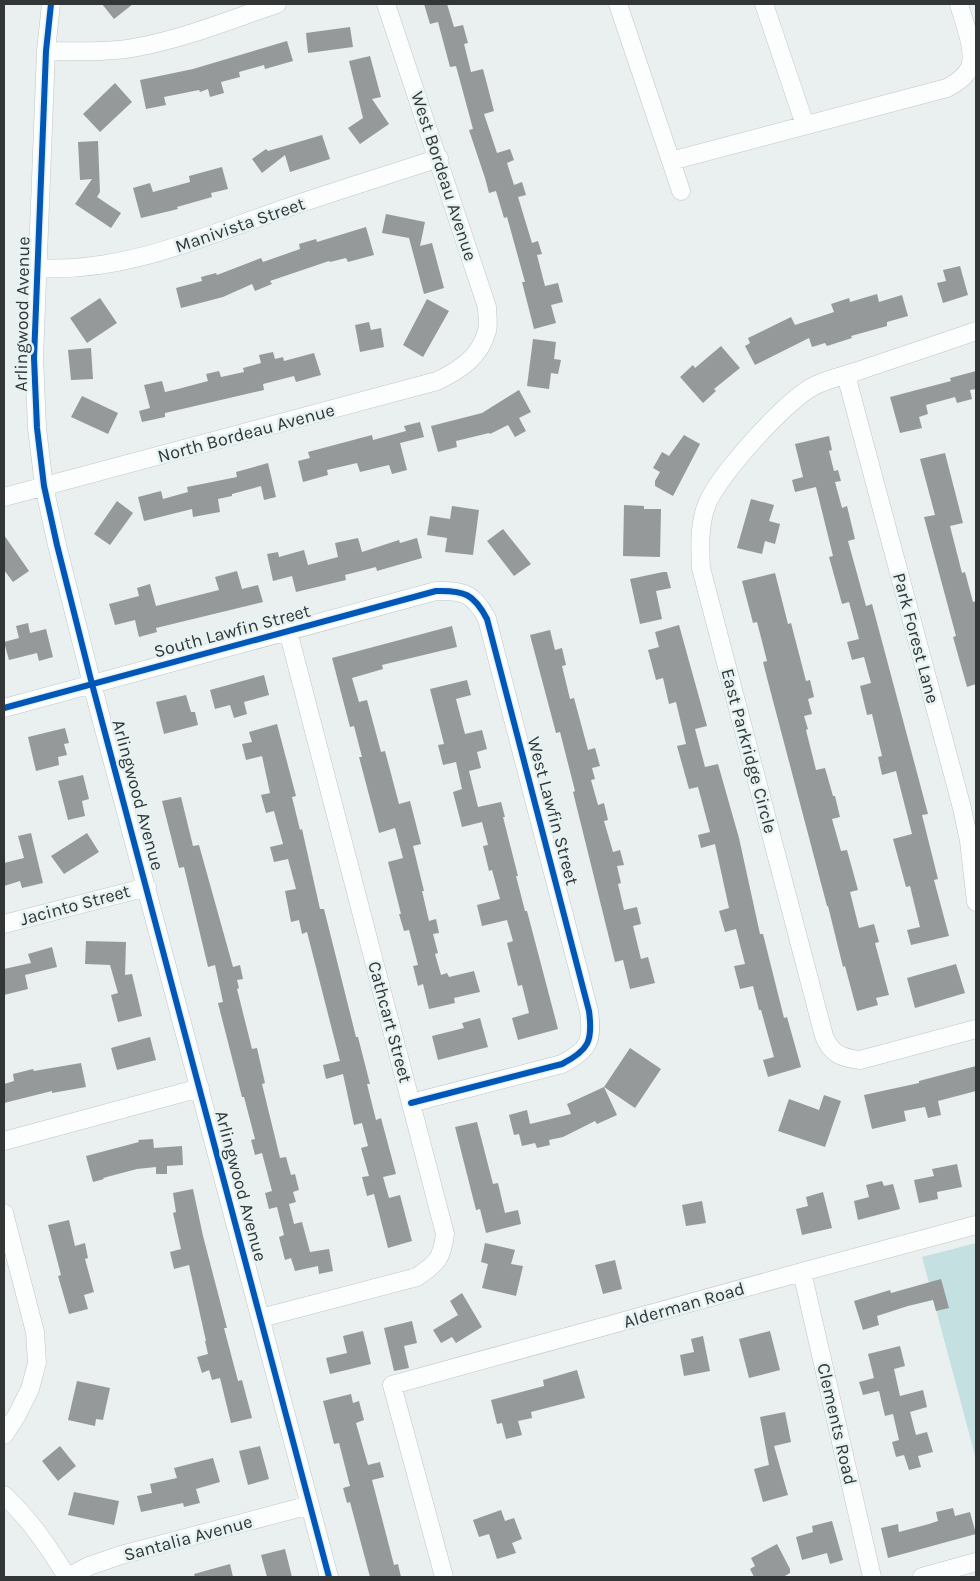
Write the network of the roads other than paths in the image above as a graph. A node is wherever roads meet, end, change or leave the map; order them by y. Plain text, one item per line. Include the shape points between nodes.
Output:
1 (51, 4) edge
2 (277, 4) edge
3 (386, 4) edge
4 (618, 4) edge
5 (764, 4) edge
6 (959, 4) edge
7 (46, 51) junction
8 (805, 125) junction
9 (438, 158) junction
10 (671, 161) junction
11 (681, 191) dead end
12 (36, 268) junction
13 (976, 331) edge
14 (479, 350) joint
15 (846, 375) junction
16 (44, 486) junction
17 (4, 497) edge
18 (468, 596) joint
19 (288, 631) junction
20 (92, 684) junction
21 (4, 708) edge
22 (147, 886) junction
23 (976, 902) edge
24 (4, 924) edge
25 (976, 1029) edge
26 (200, 1088) junction
27 (411, 1102) junction
28 (4, 1140) edge
29 (4, 1213) edge
30 (976, 1225) edge
31 (802, 1272) junction
32 (261, 1318) junction
33 (4, 1435) edge
34 (4, 1495) edge
35 (310, 1505) junction
36 (976, 1562) edge
37 (68, 1577) edge
38 (329, 1577) edge
39 (444, 1577) edge
40 (872, 1577) edge
41 (922, 1577) edge

1 - 7 street, Arlingwood Avenue
2 - 7 street via 182,36 137,47 94,52
3 - 9 street, West Bordeau Avenue
4 - 10 street
5 - 8 street
6 - 8 street via 971,51 970,67 959,81 947,88
7 - 12 street, Arlingwood Avenue
8 - 10 street
9 - 12 street, Manivista Street via 174,249 121,262 77,268
9 - 14 street, West Bordeau Avenue via 487,307 488,330
10 - 11 street
12 - 16 street, Arlingwood Avenue via 34,358
13 - 15 street, East Parkridge Circle
14 - 16 street, North Bordeau Avenue via 461,368 437,381
15 - 23 street, Park Forest Lane via 962,808
15 - 25 street, East Parkridge Circle via 814,386 789,404 720,483 707,504 702,525 701,568 828,1046 845,1058 860,1060
16 - 17 street, North Bordeau Avenue
16 - 20 street, Arlingwood Avenue
18 - 19 street, South Lawfin Street via 454,590 436,591
18 - 27 street, West Lawfin Street via 479,605 487,619 590,1011 590,1042 579,1055 562,1064
19 - 20 street, South Lawfin Street
19 - 27 street, Cathcart Street
20 - 21 street, South Lawfin Street
20 - 22 street, Arlingwood Avenue
22 - 24 street, Jacinto Street
22 - 26 street, Arlingwood Avenue
26 - 28 street
26 - 32 street, Arlingwood Avenue
27 - 32 street, Cathcart Street via 445,1234 443,1251 434,1265 417,1277
29 - 33 street via 35,1332 37,1363 30,1389
30 - 31 street, Alderman Road
31 - 39 street, Alderman Road via 392,1385
31 - 40 street, Clements Road
32 - 35 street, Arlingwood Avenue
34 - 37 street via 43,1539
35 - 37 street, Santalia Avenue via 121,1556
35 - 38 street, Arlingwood Avenue
36 - 41 street

